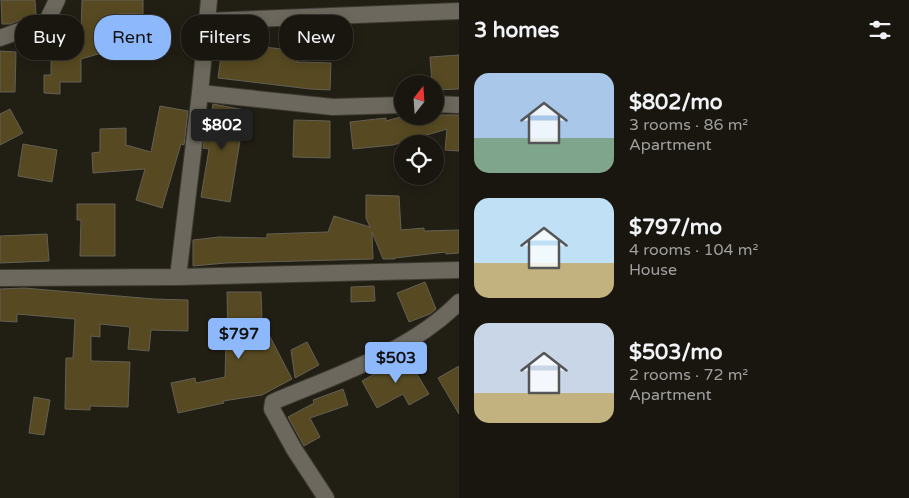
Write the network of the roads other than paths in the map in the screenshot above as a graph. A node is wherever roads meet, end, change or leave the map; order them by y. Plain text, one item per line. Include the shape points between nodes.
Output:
1 (57, 0) edge
2 (209, 0) edge
3 (459, 11) edge
4 (207, 15) edge
5 (269, 19) edge
6 (0, 38) edge
7 (203, 60) edge
8 (200, 93) junction
9 (444, 104) edge
10 (459, 104) edge
11 (394, 105) edge
12 (459, 270) edge
13 (178, 276) junction
14 (0, 278) edge
15 (459, 302) edge
16 (326, 498) edge

1 - 6 street via 47,21
2 - 4 street
3 - 5 street
7 - 8 street
8 - 11 street via 333,107
8 - 13 street
9 - 10 street
12 - 13 street
13 - 14 street
15 - 16 street via 445,316 382,355 273,402 272,409

